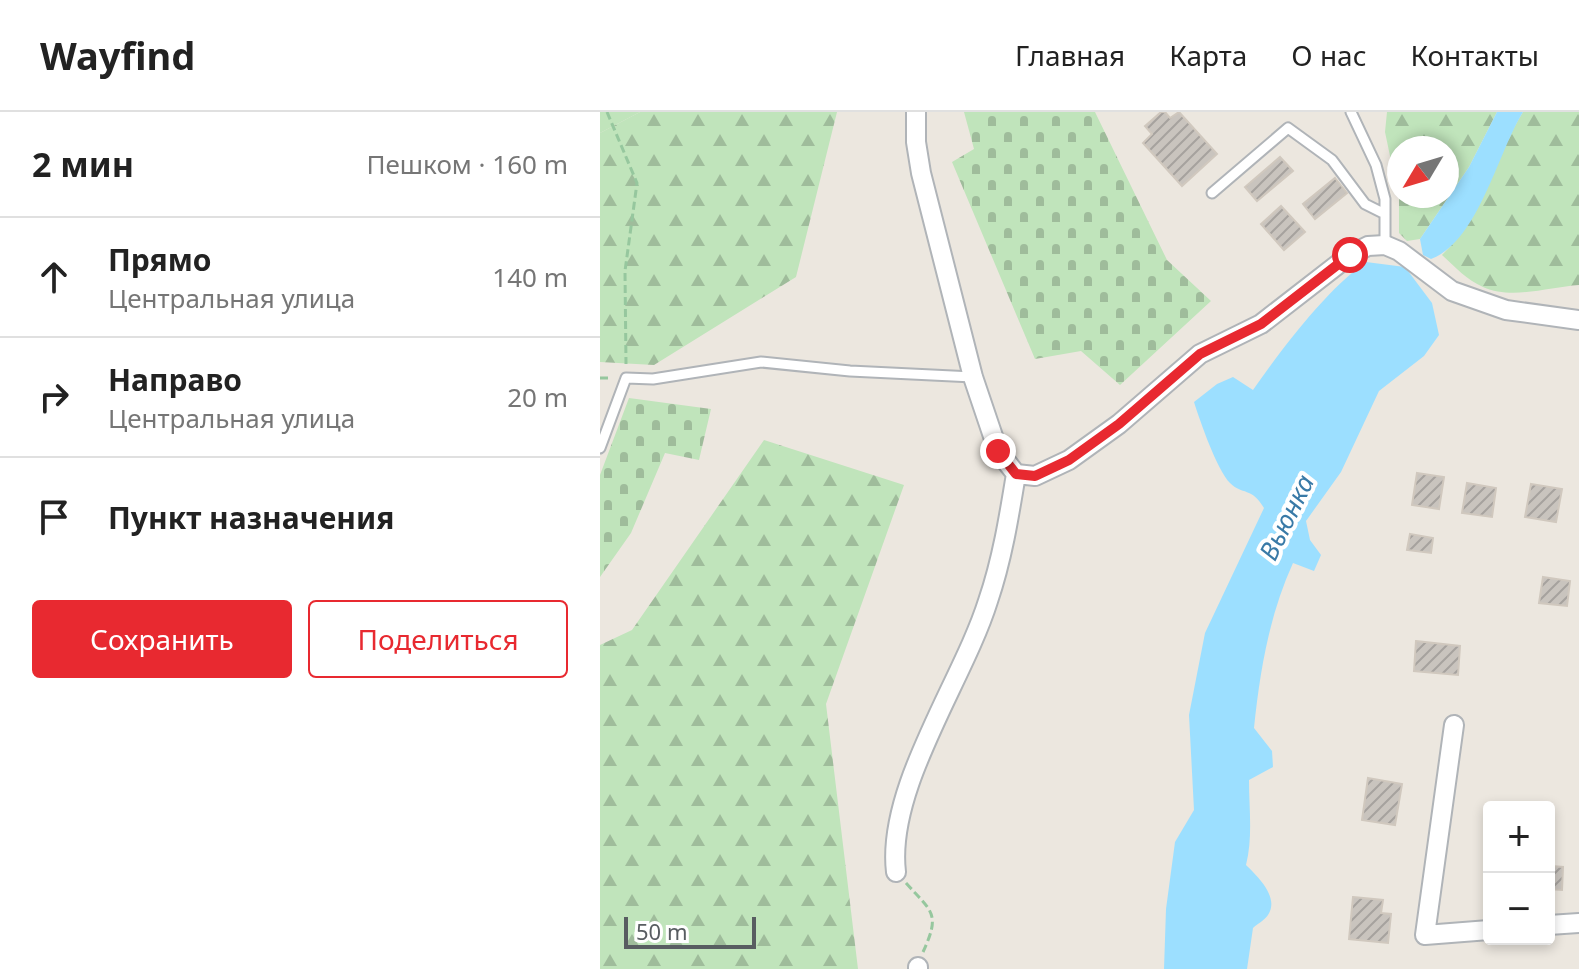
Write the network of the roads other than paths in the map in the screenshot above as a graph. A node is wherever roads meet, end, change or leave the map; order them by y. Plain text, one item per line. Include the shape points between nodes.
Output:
1 (916, 112) edge
2 (1351, 112) edge
3 (1212, 193) dead end
4 (1385, 214) junction
5 (1392, 248) junction
6 (1579, 320) edge
7 (973, 377) junction
8 (600, 448) edge
9 (1016, 474) junction
10 (1454, 725) dead end
11 (896, 872) road end
12 (1579, 923) edge
13 (1555, 925) edge
14 (1483, 930) edge

1 - 7 street via 921,173
2 - 4 lane via 1376,165
3 - 4 lane via 1288,128 1332,160 1365,204
4 - 5 lane
5 - 6 street via 1452,291 1506,310
5 - 9 street via 1368,246 1350,255 1261,324 1200,354 1069,460 1035,476
7 - 8 lane via 761,362 653,379 626,378
7 - 9 street via 998,451
9 - 11 street via 988,602 898,819
10 - 14 street via 1425,935
12 - 13 street

